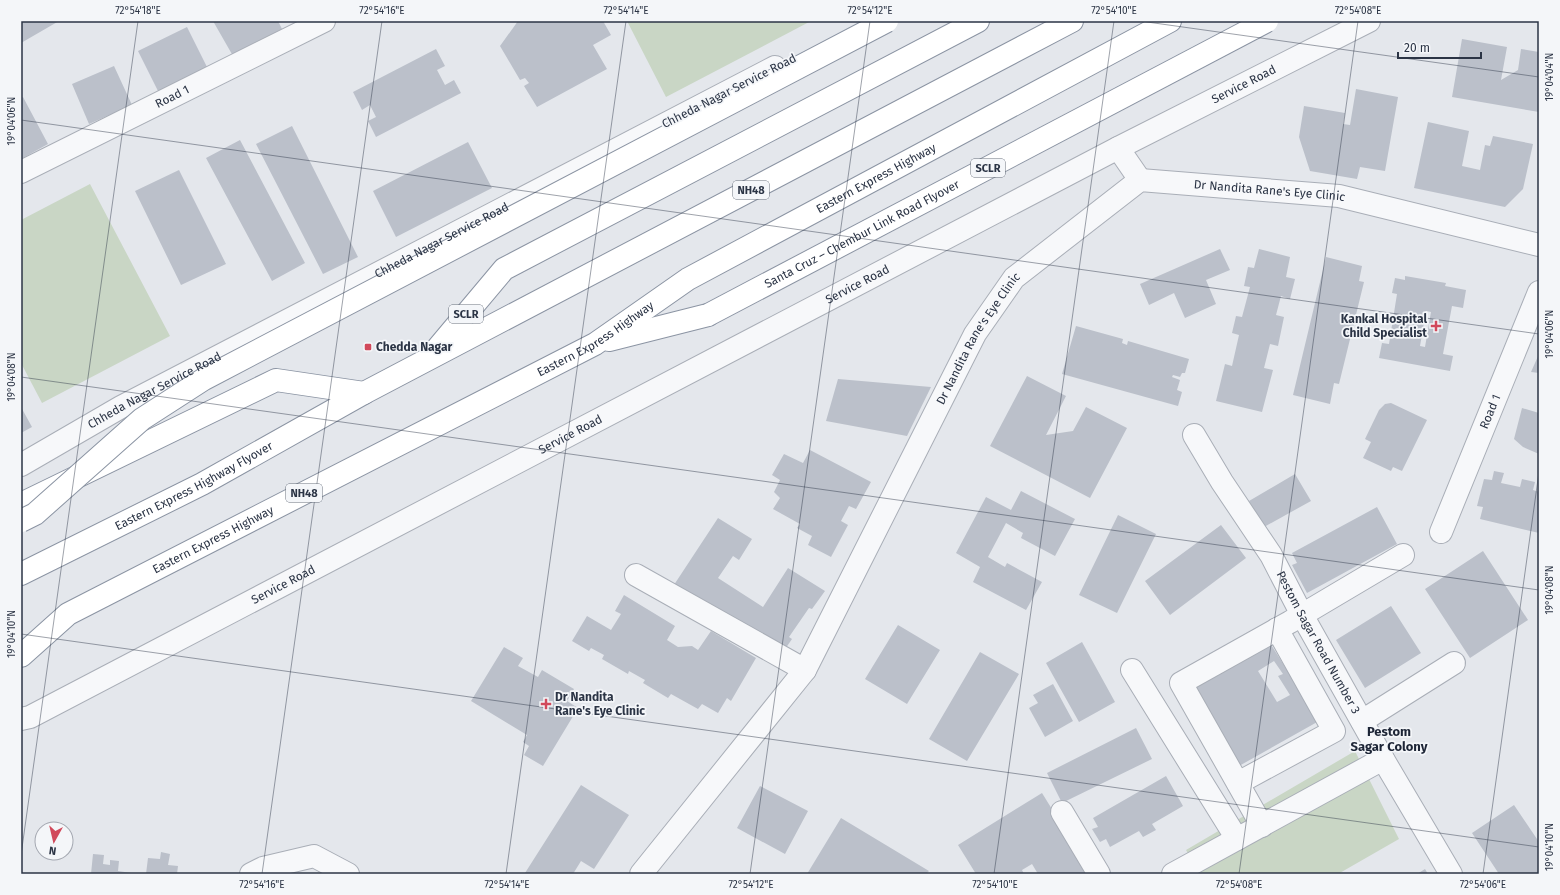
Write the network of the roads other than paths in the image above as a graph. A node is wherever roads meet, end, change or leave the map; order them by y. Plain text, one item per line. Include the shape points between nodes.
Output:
1 (324, 21) edge
2 (864, 21) edge
3 (887, 21) edge
4 (978, 21) edge
5 (1072, 21) edge
6 (1170, 21) edge
7 (1267, 21) edge
8 (1369, 21) edge
9 (1118, 148) junction
10 (21, 172) edge
11 (1140, 180) junction
12 (1539, 245) edge
13 (1539, 292) edge
14 (595, 344) junction
15 (429, 359) junction
16 (364, 393) junction
17 (1194, 435) dead end
18 (21, 465) edge
19 (21, 504) edge
20 (21, 521) edge
21 (1441, 532) dead end
22 (1403, 555) dead end
23 (21, 574) edge
24 (636, 574) dead end
25 (1302, 615) junction
26 (1277, 629) junction
27 (21, 656) edge
28 (1454, 663) dead end
29 (805, 670) junction
30 (1132, 670) dead end
31 (21, 719) edge
32 (1362, 721) junction
33 (1383, 759) junction
34 (1238, 783) junction
35 (1062, 812) dead end
36 (1262, 826) junction
37 (1237, 839) junction
38 (250, 874) edge
39 (348, 874) edge
40 (641, 874) edge
41 (1099, 874) edge
42 (1173, 874) edge
43 (1451, 874) edge

1 - 10 street, Road 1
2 - 18 street, Chheda Nagar Service Road via 121,407
3 - 20 highway, bridge via 204,379 142,419 35,514
4 - 15 highway, SCLR via 504,270
5 - 15 highway, NH48
6 - 14 highway, Eastern Express Highway / NH48 via 688,279
7 - 14 highway, Santa Cruz – Chembur Link Road Flyover / SCLR, bridge via 708,315
8 - 9 street, Service Road
9 - 11 street
9 - 31 street, Service Road via 30,717
11 - 12 street, Dr Nandita Rane's Eye Clinic via 1339,196
11 - 29 street, Dr Nandita Rane's Eye Clinic via 1014,278 974,334
13 - 21 street, Road 1
14 - 27 highway, Eastern Express Highway / NH48 via 68,614
15 - 16 highway, NH48
16 - 19 highway via 276,380
16 - 23 highway, Eastern Express Highway Flyover / NH48 via 202,484
17 - 25 street, Pestom Sagar Road Number 3 via 1271,555
22 - 25 street
24 - 29 street
25 - 26 street
25 - 32 street, Pestom Sagar Road Number 3
26 - 34 street via 1181,682
26 - 34 street via 1334,731
28 - 32 street
29 - 40 street, Dr Nandita Rane's Eye Clinic
30 - 37 street
32 - 33 street, Pestom Sagar Road Number 3
33 - 36 street
33 - 43 street, Pestom Sagar Road Number 3
34 - 36 street
35 - 41 street
36 - 37 street
37 - 42 street
38 - 39 street via 263,868 314,856

